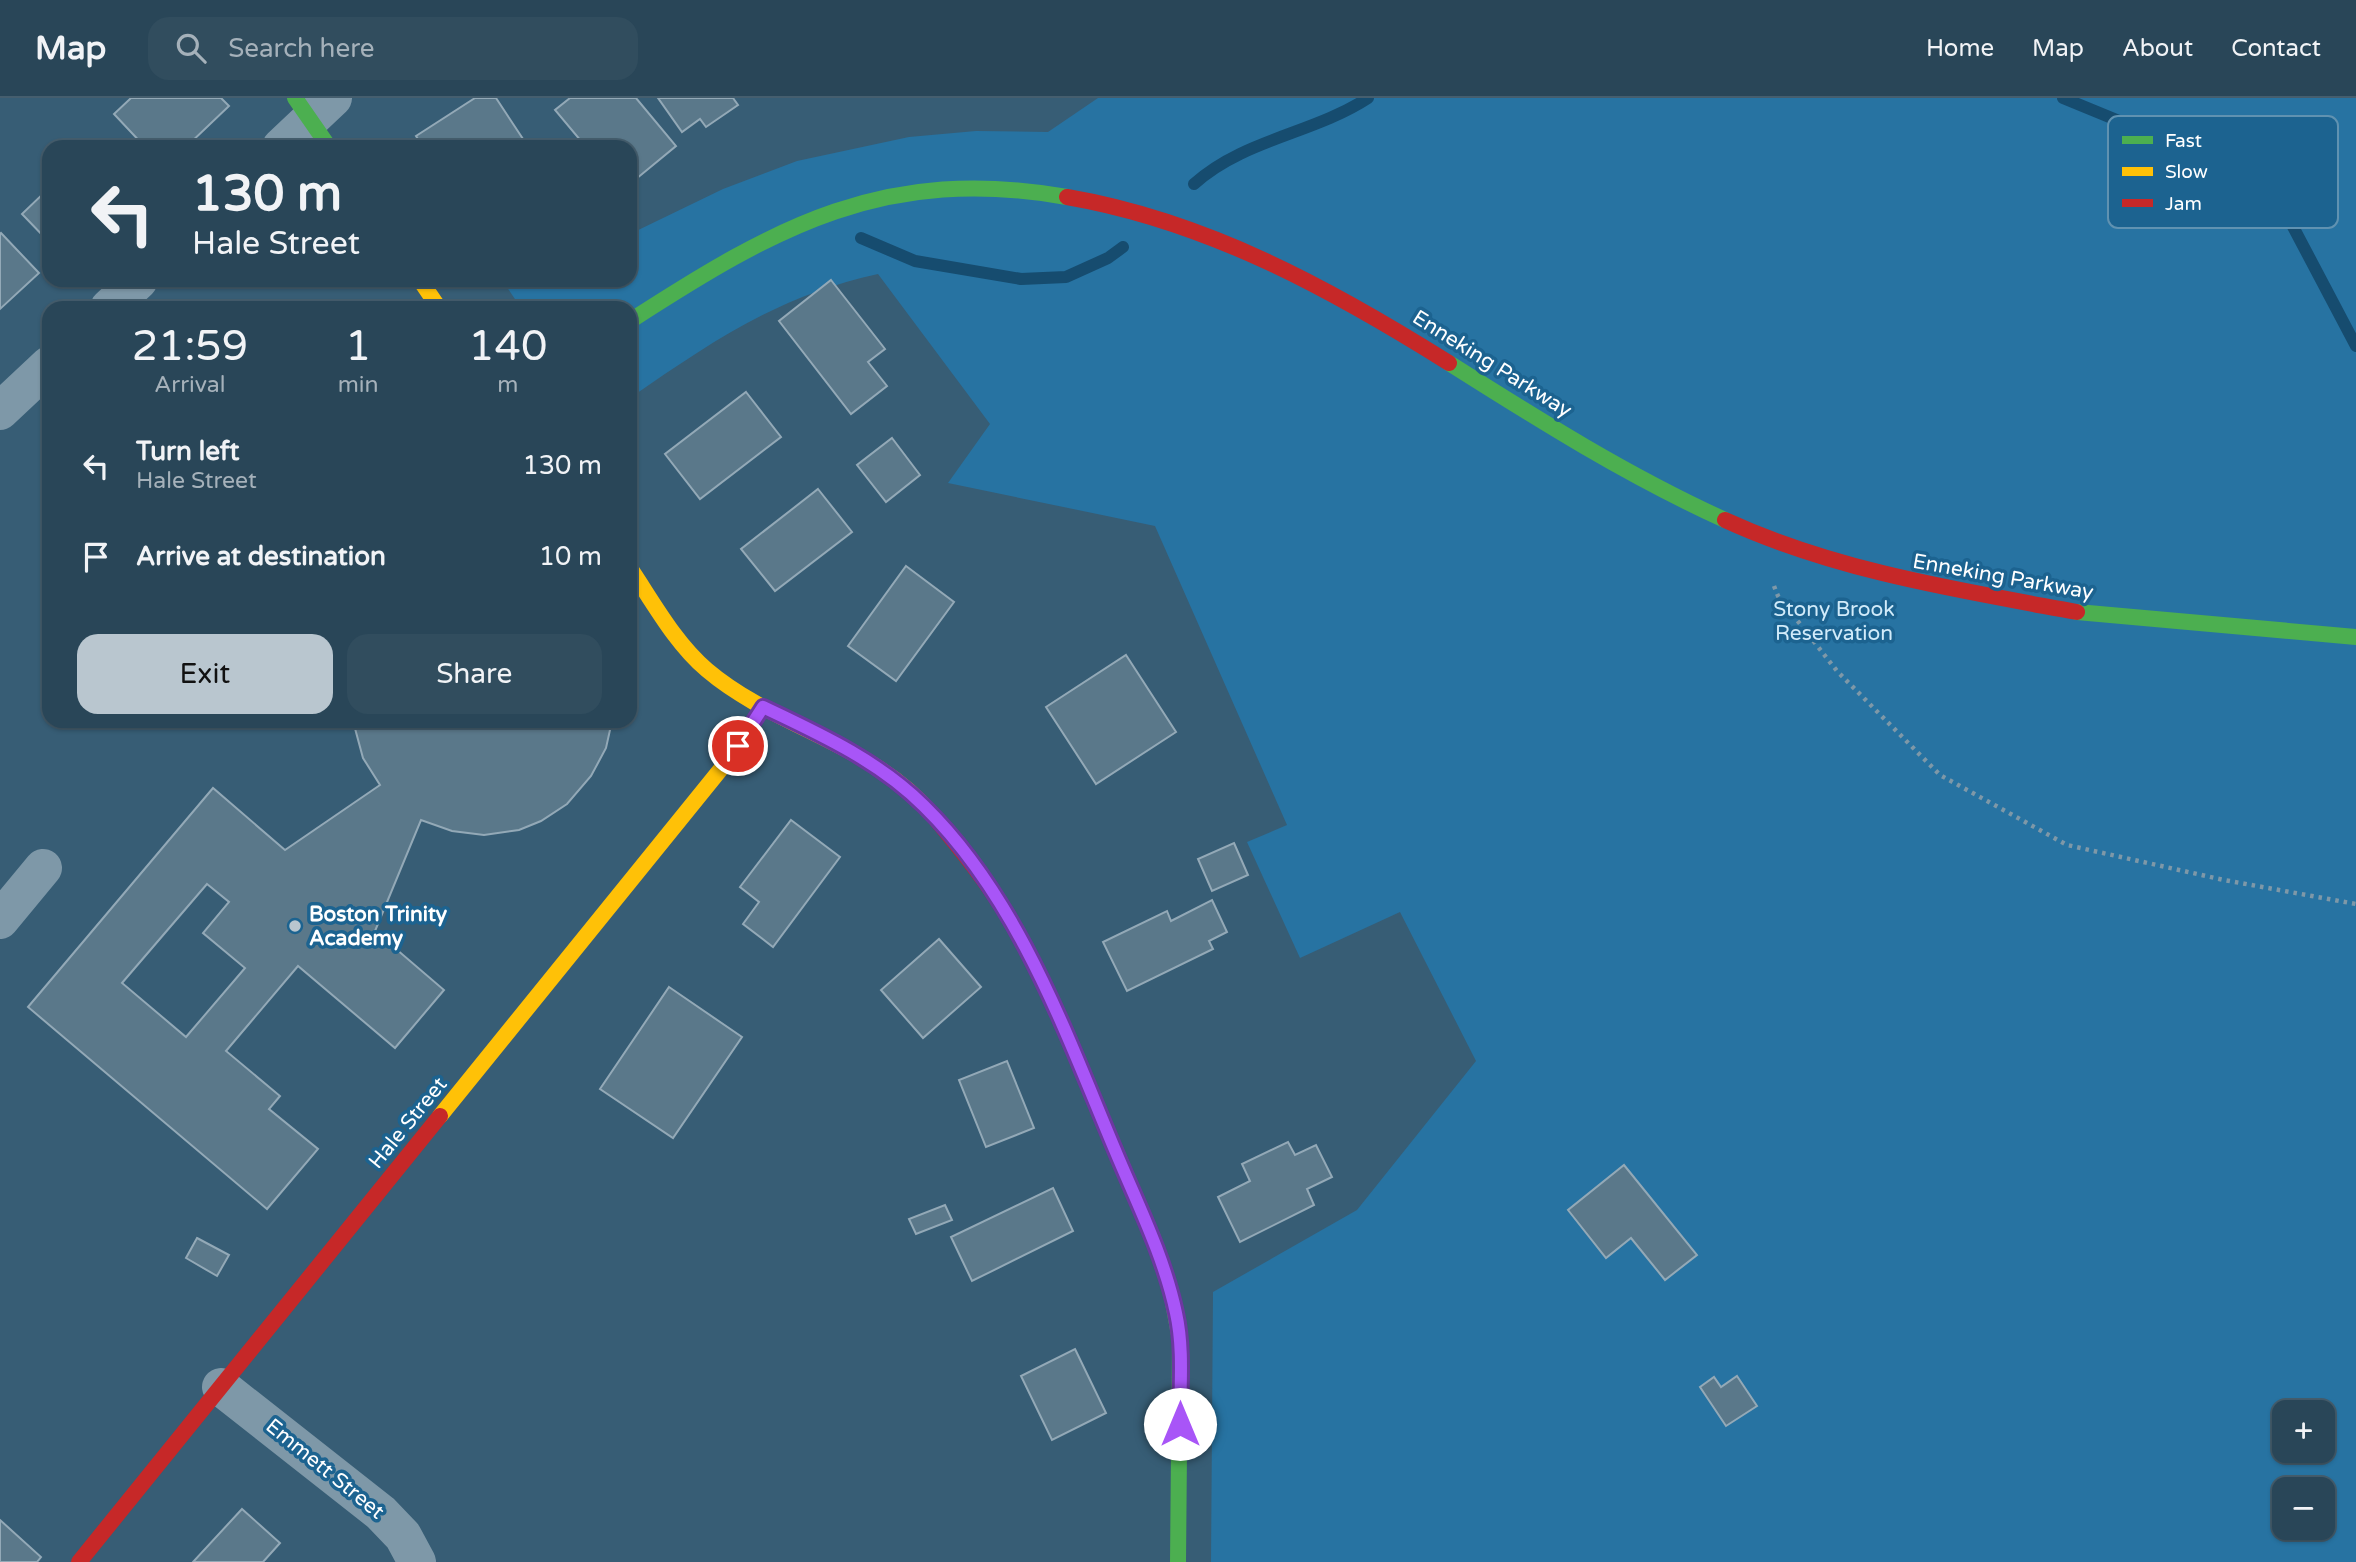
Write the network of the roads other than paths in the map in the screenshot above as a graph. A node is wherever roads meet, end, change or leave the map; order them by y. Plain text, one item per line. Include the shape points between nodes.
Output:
1 (317, 116) edge
2 (289, 140) edge
3 (132, 287) edge
4 (116, 301) edge
5 (637, 317) edge
6 (42, 372) edge
7 (0, 411) edge
8 (637, 578) edge
9 (2356, 637) edge
10 (763, 707) junction
11 (43, 868) dead end
12 (0, 920) edge
13 (221, 1387) junction
14 (79, 1562) edge
15 (417, 1562) edge
16 (1178, 1562) edge

1 - 2 street
3 - 4 street
5 - 9 street, Enneking Parkway via 756,244 813,217 860,202 963,188 1068,196 1132,209 1193,229 1286,268 1401,330 1647,483 1753,533 1849,567 1907,582 2112,617
6 - 7 street
8 - 10 street via 688,652
10 - 13 street, Hale Street via 729,759
10 - 16 street via 869,762 939,821 998,900 1057,1014 1153,1238 1177,1314
11 - 12 street
13 - 14 street, Hale Street
13 - 15 street, Emmett Street via 381,1513 403,1536

